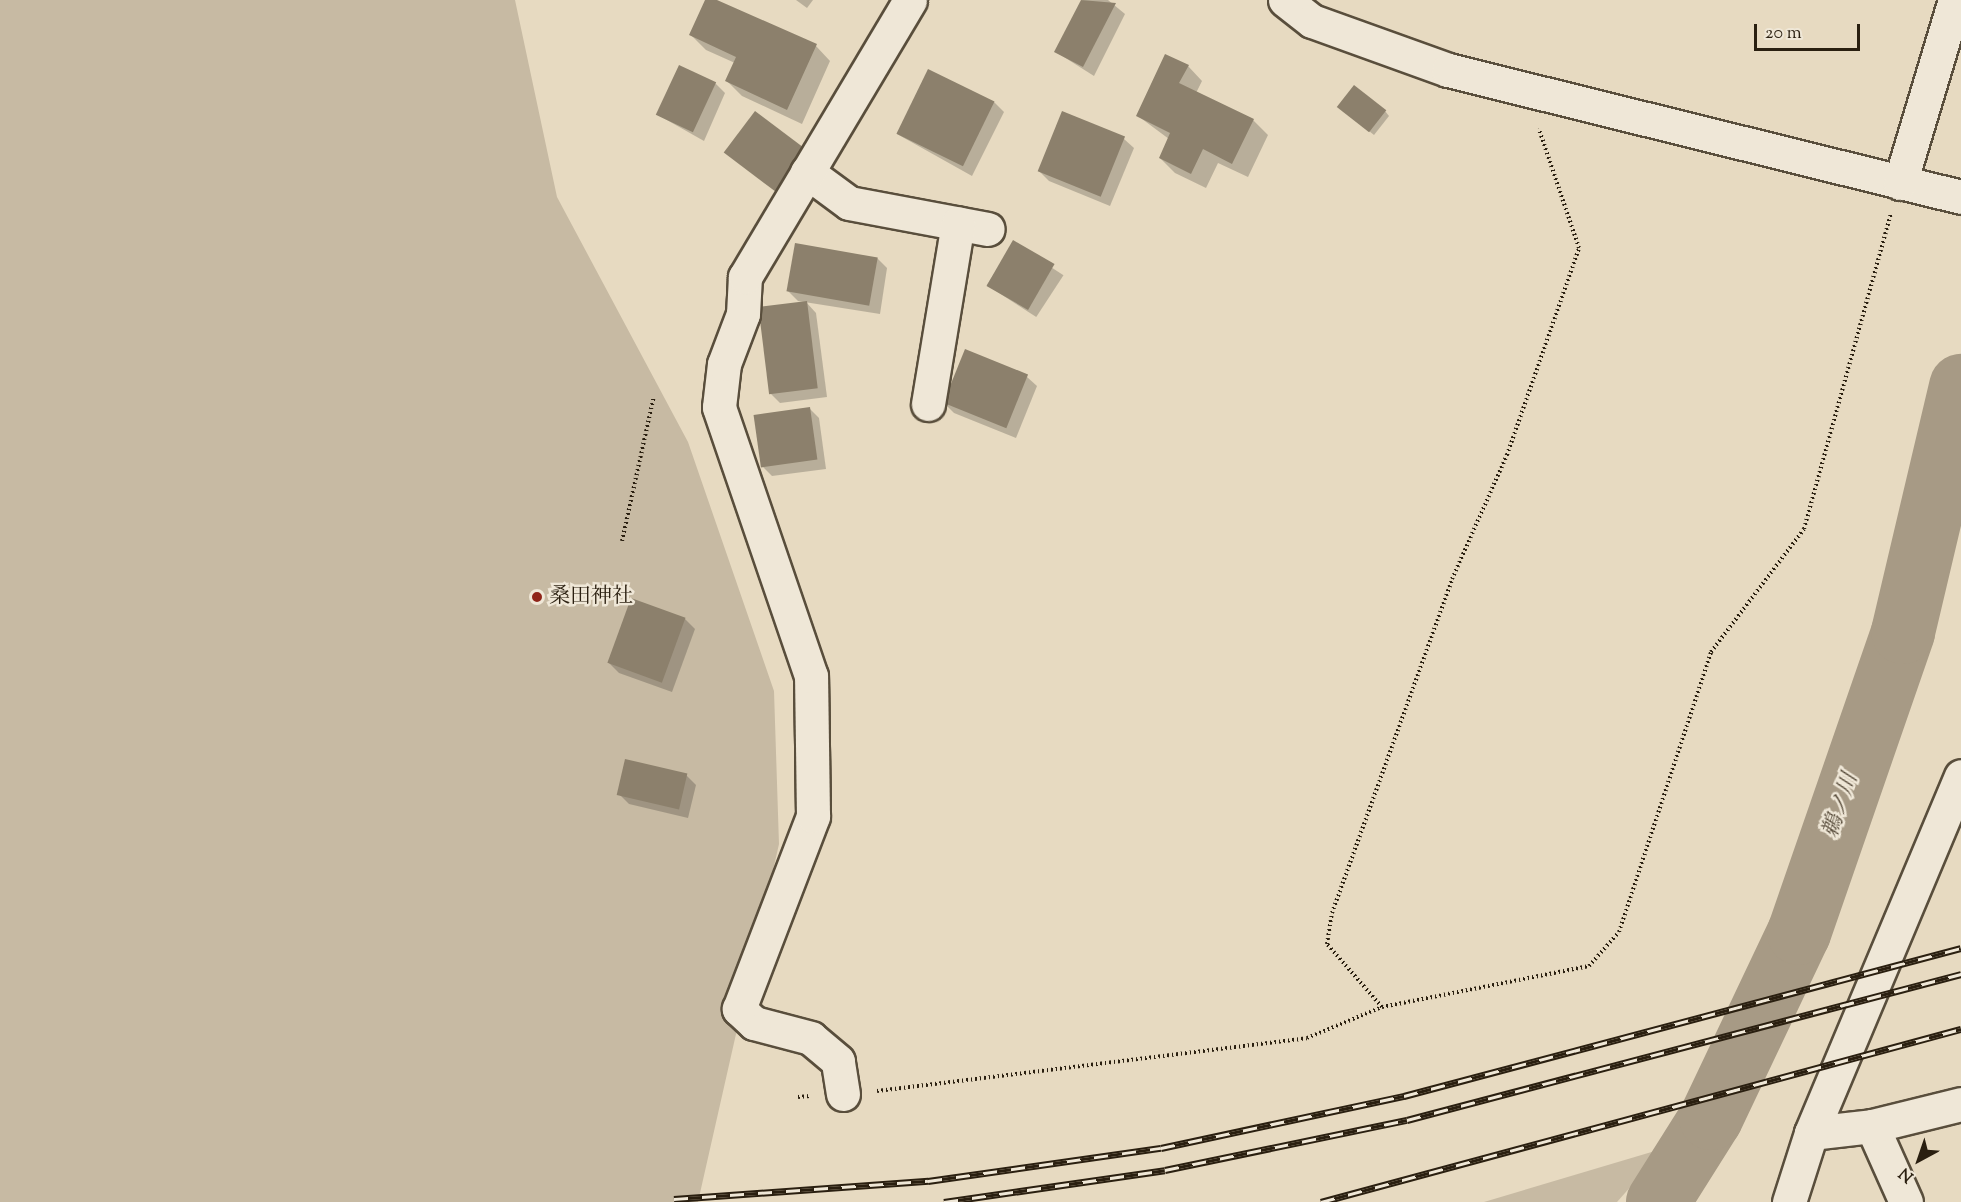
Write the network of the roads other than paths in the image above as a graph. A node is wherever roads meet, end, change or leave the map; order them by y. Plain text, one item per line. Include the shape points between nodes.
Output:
1 (910, 0) edge
2 (1285, 0) edge
3 (1955, 0) edge
4 (807, 172) junction
5 (1913, 185) junction
6 (1961, 197) edge
7 (928, 404) dead end
8 (1961, 776) edge
9 (843, 1094) road end
10 (1961, 1104) edge
11 (1872, 1126) junction
12 (1811, 1133) junction
13 (1788, 1202) edge
14 (1906, 1202) edge

1 - 4 street
2 - 5 street via 1312,21 1448,70
3 - 5 street
4 - 7 street via 849,203 973,226
4 - 9 street via 745,277 743,314 724,364 719,407 811,676 813,816 739,1009 754,1023 811,1038 838,1061
5 - 6 street
8 - 12 street
10 - 11 street
11 - 12 street
11 - 14 street
12 - 13 street

